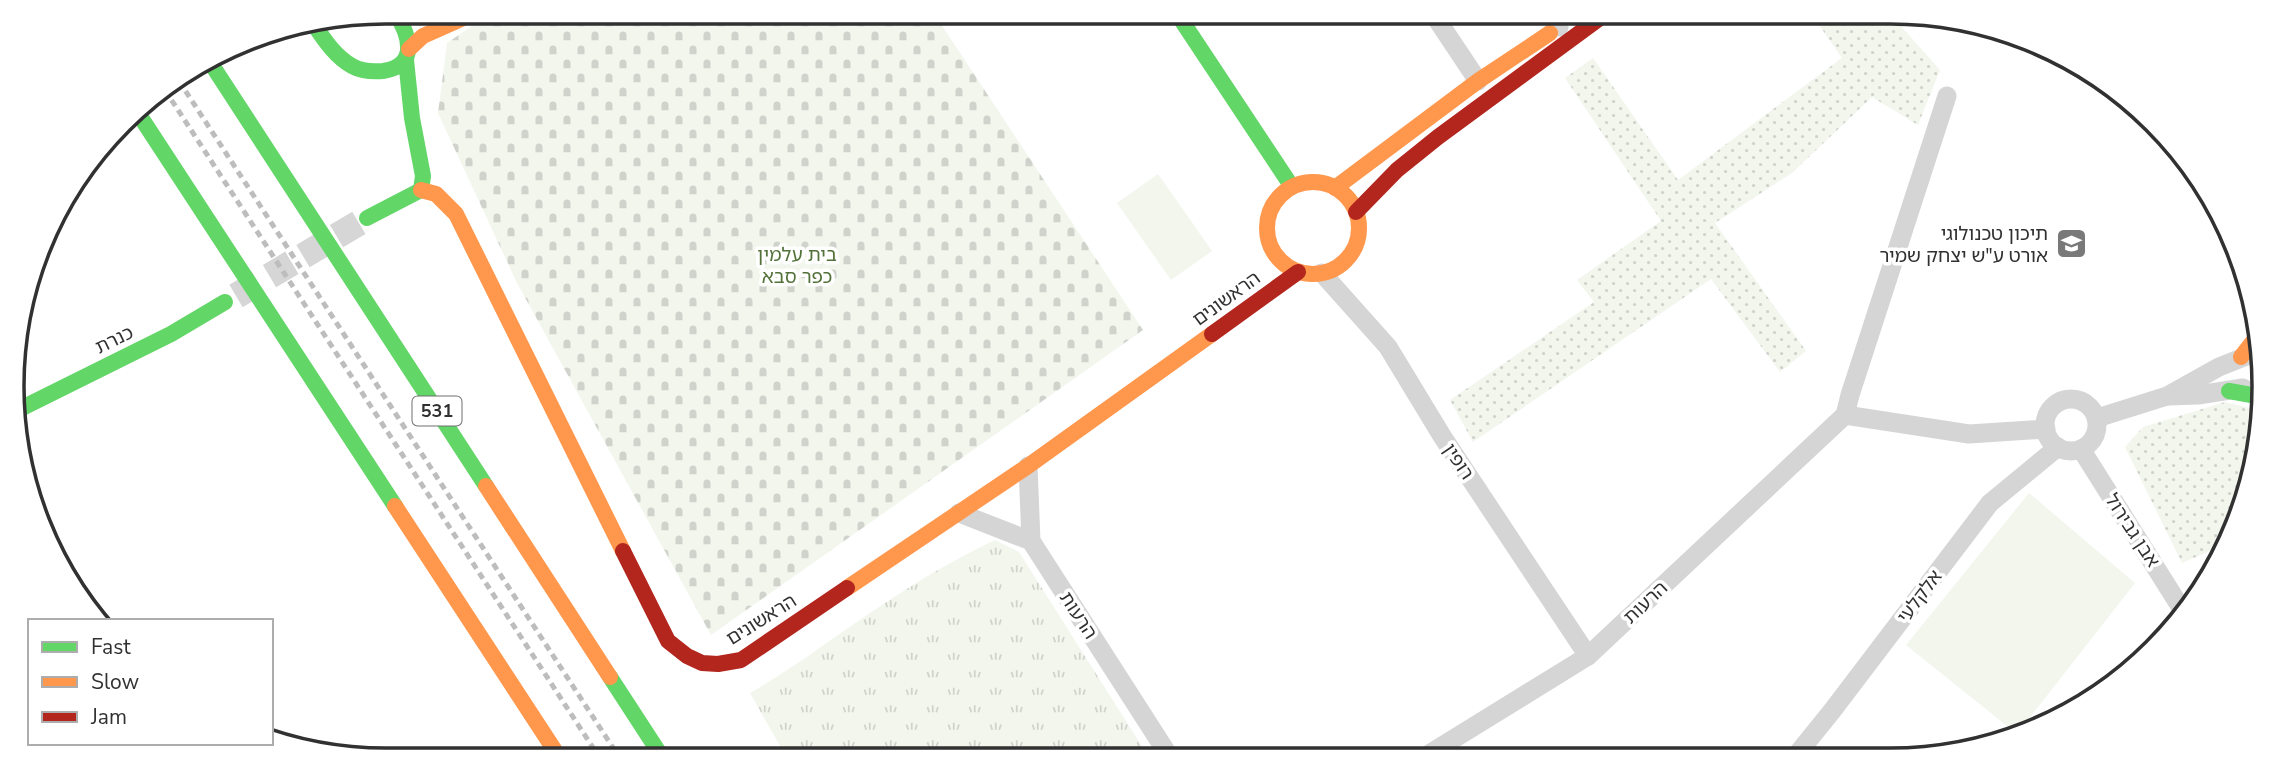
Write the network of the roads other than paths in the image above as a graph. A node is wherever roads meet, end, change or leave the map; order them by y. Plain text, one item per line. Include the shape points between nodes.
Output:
1 (402, 24) edge
2 (453, 24) edge
3 (1184, 24) edge
4 (1440, 24) edge
5 (1554, 24) edge
6 (1592, 24) edge
7 (318, 31) edge
8 (408, 55) junction
9 (219, 66) edge
10 (214, 68) edge
11 (377, 72) junction
12 (1478, 81) junction
13 (1947, 96) dead end
14 (412, 118) junction
15 (143, 119) edge
16 (258, 136) junction
17 (1292, 187) junction
18 (1335, 188) junction
19 (421, 190) junction
20 (1356, 212) junction
21 (367, 218) tunnel mouth
22 (1298, 272) junction
23 (1322, 273) junction
24 (225, 302) tunnel mouth
25 (2250, 354) edge
26 (2252, 386) edge
27 (2229, 391) junction
28 (2252, 395) edge
29 (2167, 396) junction
30 (25, 407) edge
31 (1845, 415) junction
32 (2097, 418) junction
33 (2046, 429) junction
34 (2059, 447) junction
35 (2081, 449) junction
36 (1028, 466) junction
37 (960, 513) junction
38 (1031, 541) junction
39 (2179, 604) edge
40 (477, 631) junction
41 (1588, 656) junction
42 (542, 749) edge
43 (554, 749) edge
44 (659, 749) edge
45 (1165, 749) edge
46 (1437, 749) edge
47 (1801, 749) edge

1 - 8 main road
2 - 8 main road via 424,34
3 - 17 main road
4 - 12 street
5 - 12 main road
6 - 20 main road via 1438,137
7 - 11 main road via 346,64
8 - 11 main road via 393,69
8 - 14 main road
9 - 16 main road
10 - 16 main road, 531
11 - 14 main road via 394,88
12 - 18 main road
13 - 31 street
14 - 19 main road via 423,176
15 - 40 main road
16 - 44 main road, 531
17 - 18 main road via 1306,182
17 - 22 main road via 1275,202 1267,223 1268,239 1274,253
18 - 20 main road
19 - 21 main road
19 - 37 main road, הראשונים via 436,194 456,214 646,599 668,641 685,656 709,666 741,660
20 - 23 main road via 1357,243 1349,257
22 - 23 main road
22 - 36 main road, הראשונים
23 - 41 street, רופין via 1388,347
24 - 30 main road, כנרת
25 - 29 street
26 - 27 street
27 - 28 main road
27 - 29 street
29 - 32 street
31 - 33 street via 1969,434
31 - 41 street, הרעות
32 - 33 street via 2086,403 2064,399 2046,416
32 - 35 street via 2095,435
33 - 34 street
34 - 35 street
34 - 47 street, אלקלעי via 1990,503
35 - 39 street, אבן גבירול
36 - 37 main road, הראשונים
36 - 38 street
37 - 38 street
38 - 45 street, הרעות
40 - 42 main road
40 - 43 main road
41 - 46 street, הרעות

